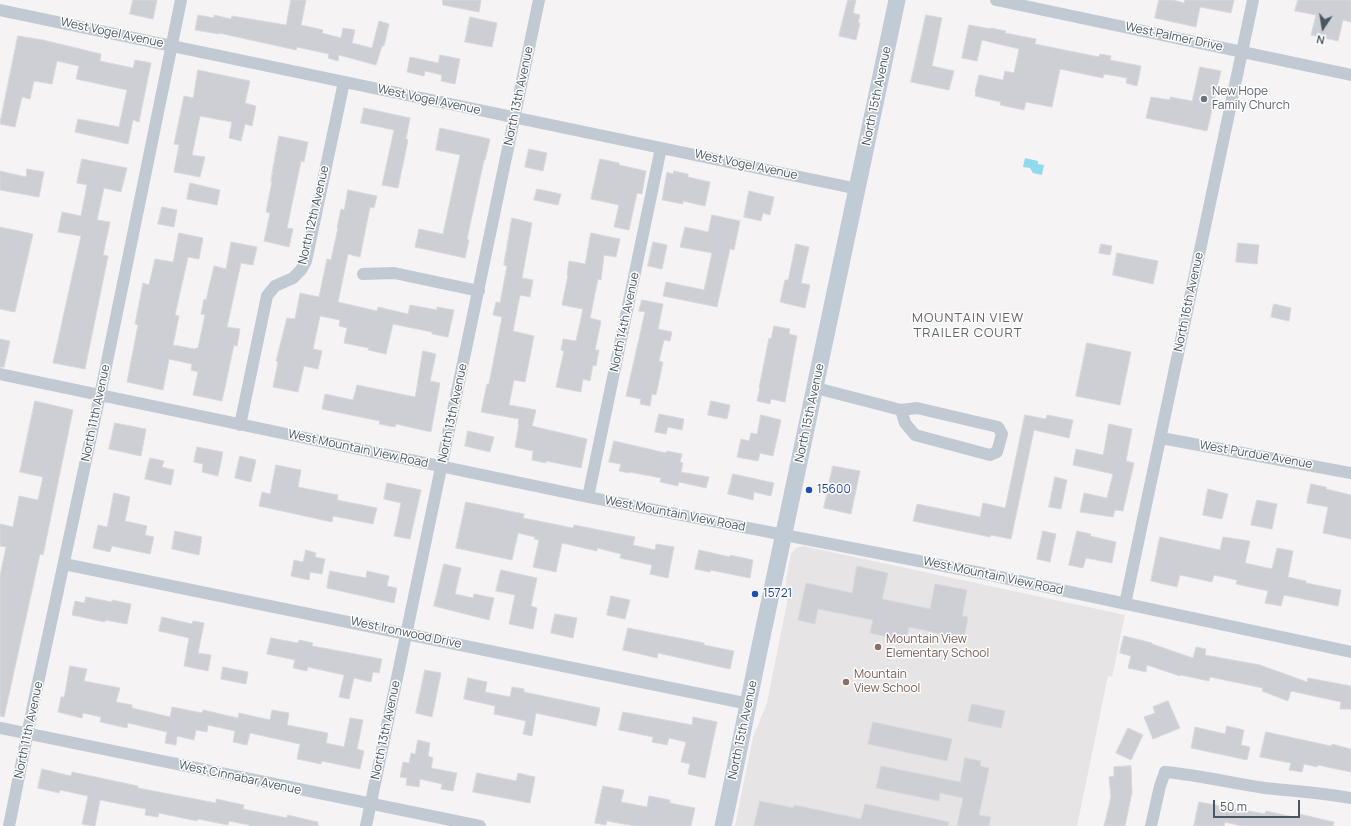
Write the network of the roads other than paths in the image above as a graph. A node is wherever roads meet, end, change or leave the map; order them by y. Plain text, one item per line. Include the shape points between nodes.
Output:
1 (181, 0) edge
2 (539, 0) edge
3 (896, 0) edge
4 (996, 0) edge
5 (1253, 0) edge
6 (0, 10) edge
7 (172, 46) junction
8 (1242, 51) junction
9 (1351, 74) edge
10 (344, 82) junction
11 (515, 118) junction
12 (661, 148) junction
13 (858, 189) junction
14 (363, 274) dead end
15 (479, 291) junction
16 (0, 374) edge
17 (816, 388) junction
18 (100, 395) junction
19 (901, 410) junction
20 (240, 425) junction
21 (1160, 438) junction
22 (441, 466) junction
23 (1351, 473) edge
24 (588, 497) junction
25 (785, 534) junction
26 (64, 564) junction
27 (1125, 604) junction
28 (407, 634) junction
29 (1351, 652) edge
30 (749, 704) junction
31 (0, 728) edge
32 (28, 734) junction
33 (1351, 798) edge
34 (370, 804) junction
35 (9, 826) edge
36 (366, 826) edge
37 (480, 826) edge
38 (723, 826) edge
39 (1151, 826) edge

1 - 7 street, North 11th Avenue
2 - 11 street, North 13th Avenue
3 - 13 street, North 15th Avenue
4 - 8 street, West Palmer Drive
5 - 8 street, North 16th Avenue
6 - 7 street, West Vogel Avenue
7 - 10 street, West Vogel Avenue
7 - 18 street, North 11th Avenue
8 - 9 street, West Palmer Drive
8 - 21 street, North 16th Avenue
10 - 11 street, West Vogel Avenue
10 - 20 street, North 12th Avenue via 306,261 301,270 292,278 275,286 267,296
11 - 12 street, West Vogel Avenue
11 - 15 street, North 13th Avenue
12 - 13 street, West Vogel Avenue
12 - 24 street, North 14th Avenue
13 - 17 street, North 15th Avenue
14 - 15 street via 394,273
15 - 22 street, North 13th Avenue
16 - 18 street, West Mountain View Road
17 - 19 street
17 - 25 street, North 15th Avenue
18 - 20 street, West Mountain View Road
18 - 26 street, North 11th Avenue
19 - 19 street via 905,423 915,435 990,455 997,452 1002,434 998,427 917,408
20 - 22 street, West Mountain View Road
21 - 23 street, West Purdue Avenue
21 - 27 street, North 16th Avenue
22 - 24 street, West Mountain View Road
22 - 28 street, North 13th Avenue
24 - 25 street, West Mountain View Road
25 - 27 street, West Mountain View Road
25 - 30 street, North 15th Avenue
26 - 28 street, West Ironwood Drive
26 - 32 street, North 11th Avenue
27 - 29 street, West Mountain View Road
28 - 30 street, West Ironwood Drive
28 - 34 street, North 13th Avenue
30 - 38 street, North 15th Avenue
31 - 32 street, West Cinnabar Avenue
32 - 34 street, West Cinnabar Avenue
32 - 35 street, North 11th Avenue
33 - 39 street via 1265,788 1165,772
34 - 36 street, North 13th Avenue
34 - 37 street, West Cinnabar Avenue

